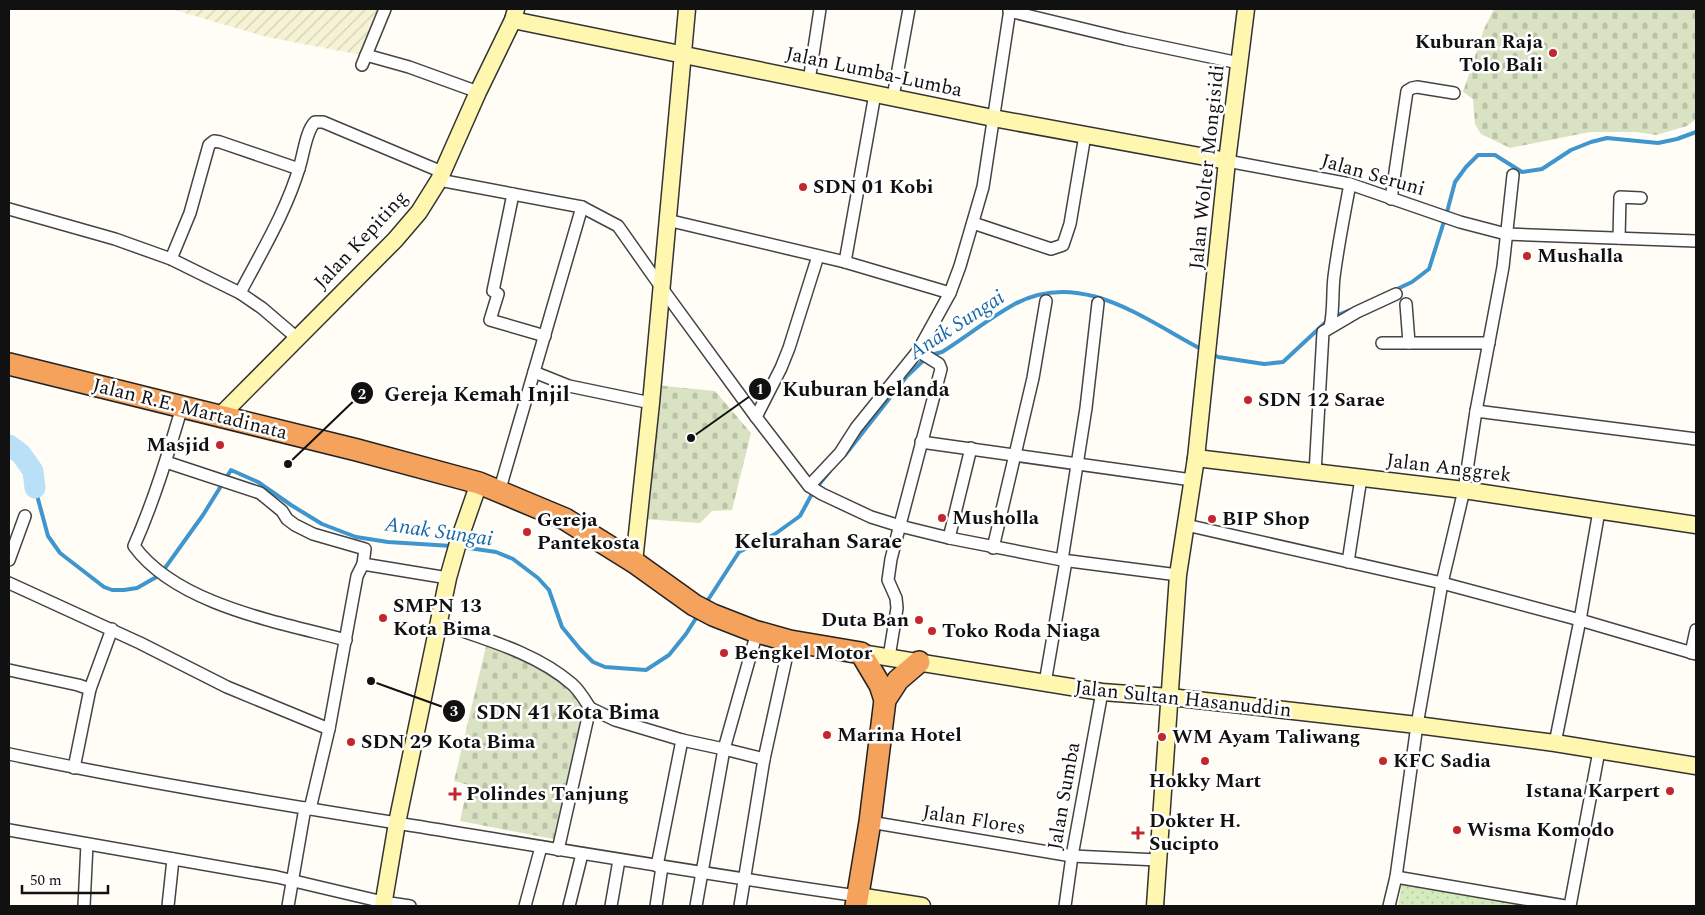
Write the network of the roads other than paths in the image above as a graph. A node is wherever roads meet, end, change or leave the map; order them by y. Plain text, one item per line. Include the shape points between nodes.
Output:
1 (385, 9) edge
2 (687, 9) edge
3 (820, 9) edge
4 (909, 9) edge
5 (1246, 9) edge
6 (1009, 10) edge
7 (515, 15) edge
8 (682, 54) junction
9 (1240, 63) junction
10 (809, 80) junction
11 (478, 92) junction
12 (1454, 93) dead end
13 (874, 94) junction
14 (893, 97) junction
15 (993, 118) junction
16 (1085, 135) junction
17 (1227, 162) junction
18 (299, 169) junction
19 (1513, 175) dead end
20 (440, 176) junction
21 (1350, 184) junction
22 (513, 194) junction
23 (1641, 198) dead end
24 (1391, 199) junction
25 (582, 207) junction
26 (9, 209) edge
27 (666, 220) junction
28 (973, 223) junction
29 (1506, 234) junction
30 (1618, 238) junction
31 (1696, 241) edge
32 (818, 256) junction
33 (172, 259) junction
34 (845, 262) junction
35 (661, 287) junction
36 (240, 293) junction
37 (950, 293) junction
38 (1396, 294) dead end
39 (1046, 301) dead end
40 (1098, 303) dead end
41 (1406, 304) dead end
42 (1330, 327) junction
43 (545, 336) junction
44 (297, 338) junction
45 (1382, 343) dead end
46 (1409, 343) junction
47 (1489, 343) junction
48 (924, 355) junction
49 (9, 364) edge
50 (534, 372) junction
51 (651, 403) junction
52 (182, 408) junction
53 (1476, 411) junction
54 (220, 416) junction
55 (756, 417) junction
56 (1696, 439) edge
57 (921, 442) junction
58 (971, 448) junction
59 (1016, 454) junction
60 (1196, 458) junction
61 (166, 462) junction
62 (1077, 463) junction
63 (1315, 472) junction
64 (1361, 478) junction
65 (1192, 480) junction
66 (479, 483) junction
67 (810, 487) junction
68 (1464, 490) junction
69 (499, 492) junction
70 (1599, 511) junction
71 (25, 516) dead end
72 (1186, 525) junction
73 (1696, 525) edge
74 (900, 526) junction
75 (949, 538) junction
76 (993, 548) junction
77 (9, 560) edge
78 (1064, 560) junction
79 (634, 562) junction
80 (1348, 562) junction
81 (363, 564) junction
82 (1178, 575) junction
83 (448, 578) junction
84 (9, 583) edge
85 (1442, 584) junction
86 (1580, 620) junction
87 (439, 622) junction
88 (112, 629) junction
89 (1696, 630) edge
90 (757, 632) junction
91 (346, 640) junction
92 (790, 641) junction
93 (861, 652) junction
94 (1694, 653) edge
95 (889, 657) junction
96 (919, 662) junction
97 (9, 670) edge
98 (1045, 683) junction
99 (90, 689) junction
100 (1102, 692) junction
101 (1170, 697) junction
102 (885, 700) junction
103 (590, 708) junction
104 (1417, 725) junction
105 (329, 729) junction
106 (682, 740) junction
107 (1555, 743) junction
108 (724, 749) junction
109 (1599, 751) junction
110 (9, 754) edge
111 (764, 758) junction
112 (1696, 766) edge
113 (74, 768) junction
114 (308, 808) junction
115 (870, 822) junction
116 (397, 823) junction
117 (9, 830) edge
118 (87, 844) junction
119 (541, 847) junction
120 (558, 850) junction
121 (582, 854) junction
122 (1072, 856) junction
123 (173, 859) junction
124 (619, 860) junction
125 (1158, 860) junction
126 (660, 866) junction
127 (701, 872) junction
128 (1396, 877) junction
129 (293, 880) junction
130 (745, 880) junction
131 (857, 901) edge
132 (383, 904) edge
133 (84, 906) edge
134 (168, 906) edge
135 (288, 906) edge
136 (410, 906) edge
137 (525, 906) edge
138 (569, 906) edge
139 (611, 906) edge
140 (656, 906) edge
141 (696, 906) edge
142 (740, 906) edge
143 (922, 906) edge
144 (1065, 906) edge
145 (1154, 906) edge
146 (1389, 906) edge
147 (1565, 906) edge
148 (1570, 906) edge

1 - 11 street via 364,60 409,67
2 - 8 street
3 - 10 street
4 - 14 street
5 - 9 street, Jalan Wolter Mongisidi
6 - 9 street
6 - 15 street
7 - 8 street, Jalan Lumba-Lumba
7 - 11 street, Jalan Kepiting
8 - 10 street, Jalan Lumba-Lumba
8 - 27 street
9 - 17 street, Jalan Wolter Mongisidi
10 - 13 street, Jalan Lumba-Lumba
11 - 20 street, Jalan Kepiting
12 - 24 street via 1417,87 1406,92
13 - 14 street, Jalan Lumba-Lumba
13 - 34 street
14 - 15 street, Jalan Lumba-Lumba
15 - 16 street, Jalan Lumba-Lumba
15 - 28 street via 984,187
16 - 17 street, Jalan Lumba-Lumba
16 - 28 street via 1064,245 1052,248
17 - 21 street, Jalan Seruni
17 - 60 street, Jalan Wolter Mongisidi
18 - 20 street via 311,129 318,121
18 - 33 street via 212,142
18 - 36 street via 286,205
19 - 29 street
20 - 22 street
20 - 44 street, Jalan Kepiting via 419,212 395,240
21 - 24 street, Jalan Seruni
21 - 42 street via 1334,280
22 - 25 street
22 - 43 street via 493,291 498,294 490,320
23 - 30 street via 1620,198
24 - 29 street, Jalan Seruni
25 - 35 street via 618,226
25 - 43 street
26 - 33 street
27 - 32 street
27 - 35 street
28 - 37 street
29 - 30 street, Jalan Seruni
29 - 47 street
30 - 31 street, Jalan Seruni
32 - 34 street
32 - 55 street via 786,354
33 - 36 street
34 - 37 street
35 - 51 street
35 - 55 street
36 - 44 street
37 - 48 street
38 - 42 street
39 - 59 street
40 - 62 street
41 - 46 street
42 - 63 street via 1322,332
43 - 50 street
44 - 54 street, Jalan Kepiting
45 - 46 street
46 - 47 street
47 - 53 street
48 - 57 street via 941,366
48 - 67 street via 856,428 840,453
49 - 52 highway, Jalan R.E. Martadinata
50 - 51 street via 569,386
50 - 69 street
51 - 79 street
52 - 54 highway, Jalan R.E. Martadinata
52 - 61 street
53 - 56 street
53 - 68 street
54 - 66 highway, Jalan R.E. Martadinata
55 - 67 street
57 - 58 street
57 - 74 street
58 - 59 street
58 - 75 street
59 - 62 street
59 - 76 street
60 - 63 street, Jalan Anggrek
60 - 65 street
61 - 81 street via 260,493 295,525 313,534 365,549
61 - 91 street via 134,546 140,555 177,584 219,604
62 - 65 street
62 - 78 street
63 - 64 street, Jalan Anggrek
64 - 68 street, Jalan Anggrek
64 - 80 street
65 - 72 street
66 - 69 highway, Jalan R.E. Martadinata
66 - 83 street
67 - 74 street via 871,517
68 - 70 street, Jalan Anggrek
68 - 85 street
69 - 79 highway, Jalan R.E. Martadinata via 565,519
70 - 73 street, Jalan Anggrek
70 - 86 street
71 - 77 street
72 - 80 street
72 - 82 street
74 - 75 street
74 - 95 street via 888,580 897,608
75 - 76 street
76 - 78 street
78 - 82 street
78 - 98 street
79 - 90 highway, Jalan R.E. Martadinata via 694,605
80 - 85 street
81 - 83 street
81 - 91 street via 357,576
82 - 101 street
83 - 87 street
84 - 88 street
85 - 86 street
85 - 104 street
86 - 94 street
86 - 107 street
87 - 103 street via 549,666 574,685
87 - 116 street
88 - 99 street
88 - 105 street via 227,687
89 - 94 street
90 - 92 highway, Jalan Sultan Hasanuddin
90 - 108 street
91 - 105 street
92 - 93 highway, Jalan Sultan Hasanuddin
92 - 111 street
93 - 95 street, Jalan Sultan Hasanuddin
93 - 102 highway
95 - 96 street, Jalan Sultan Hasanuddin
96 - 98 street, Jalan Sultan Hasanuddin
96 - 102 highway via 898,680
97 - 99 street
98 - 100 street, Jalan Sultan Hasanuddin
99 - 113 street
100 - 101 street, Jalan Sultan Hasanuddin
100 - 122 street, Jalan Sumba
101 - 104 street, Jalan Sultan Hasanuddin
101 - 125 street
102 - 115 highway
103 - 106 street via 615,720
103 - 120 street
104 - 107 street, Jalan Sultan Hasanuddin
104 - 128 street
105 - 114 street
106 - 108 street
106 - 126 street
107 - 109 street, Jalan Sultan Hasanuddin
108 - 111 street
108 - 127 street
109 - 112 street, Jalan Sultan Hasanuddin
109 - 148 street
110 - 113 street
111 - 130 street
113 - 114 street
114 - 116 street
114 - 129 street
115 - 122 street, Jalan Flores
115 - 131 highway
116 - 119 street
116 - 132 street
117 - 118 street
118 - 123 street
118 - 133 street
119 - 120 street
119 - 137 street
120 - 121 street
121 - 124 street
121 - 138 street
122 - 125 street, Jalan Flores
122 - 144 street, Jalan Sumba
123 - 129 street
123 - 134 street
124 - 126 street
124 - 139 street
125 - 145 street
126 - 127 street
126 - 140 street
127 - 130 street
127 - 141 street
128 - 146 street
128 - 147 street
129 - 132 street
129 - 135 street
130 - 131 street
130 - 142 street
131 - 143 street
132 - 136 street

